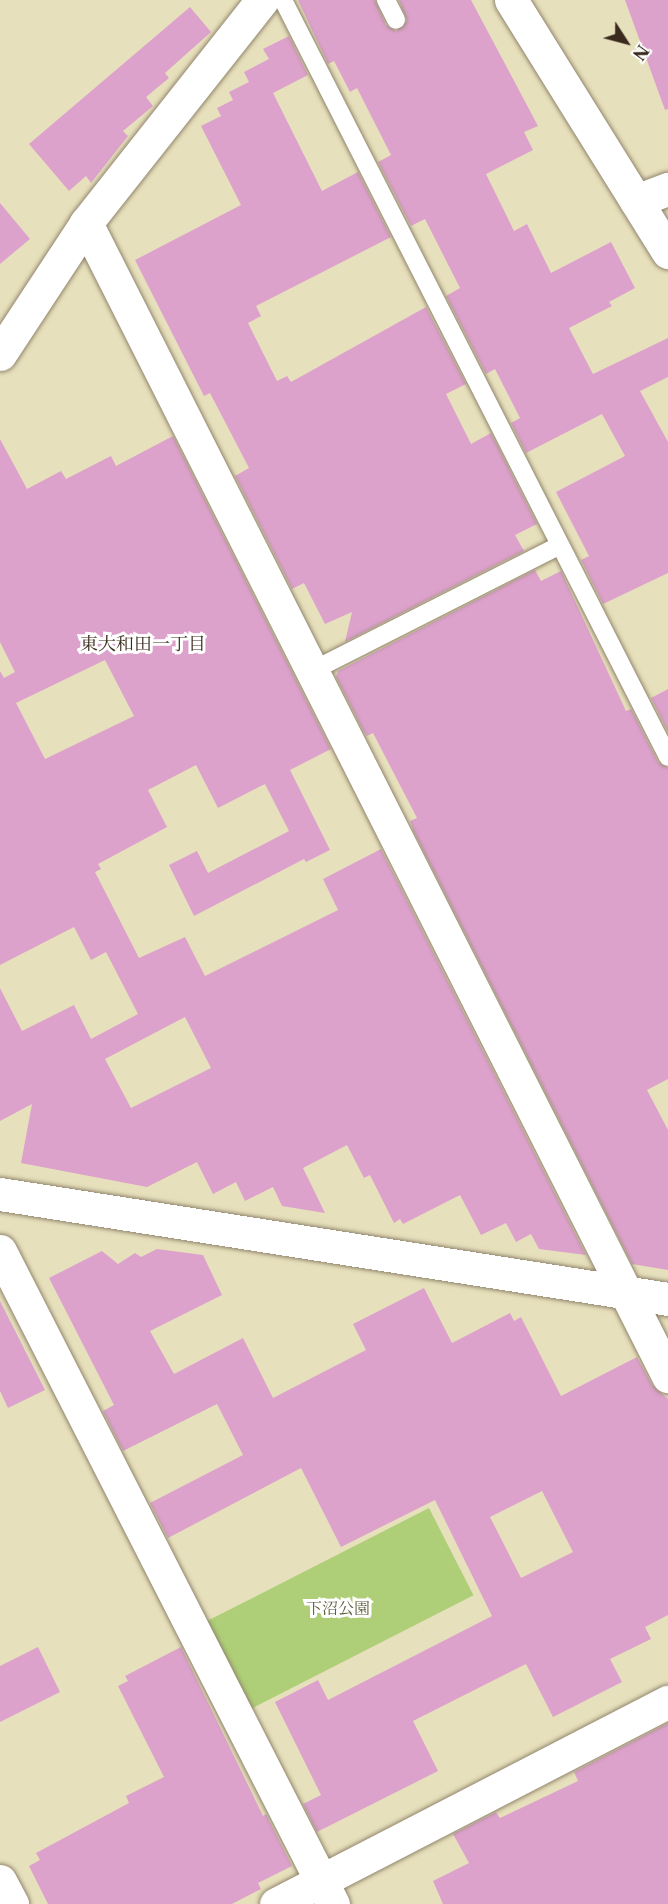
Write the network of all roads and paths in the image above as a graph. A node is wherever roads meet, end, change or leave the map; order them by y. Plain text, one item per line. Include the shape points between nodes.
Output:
1 (262, 0) edge
2 (283, 0) edge
3 (386, 0) edge
4 (511, 0) edge
5 (396, 20) dead end
6 (668, 189) edge
7 (636, 201) junction
8 (86, 223) junction
9 (668, 252) edge
10 (1, 348) edge
11 (560, 545) junction
12 (312, 671) junction
13 (668, 757) edge
14 (0, 1194) edge
15 (0, 1251) edge
16 (626, 1293) junction
17 (668, 1299) edge
18 (668, 1377) edge
19 (668, 1702) edge
20 (0, 1881) edge
21 (327, 1892) edge
22 (12, 1904) edge
23 (276, 1904) edge

1 - 8 street
2 - 11 lane
3 - 5 lane
4 - 7 street
6 - 7 street
7 - 9 street
8 - 10 street
8 - 12 street
11 - 12 lane
11 - 13 lane
12 - 16 street
14 - 16 street
15 - 21 street
16 - 17 street
16 - 18 street
19 - 21 street
20 - 22 street
21 - 23 street

